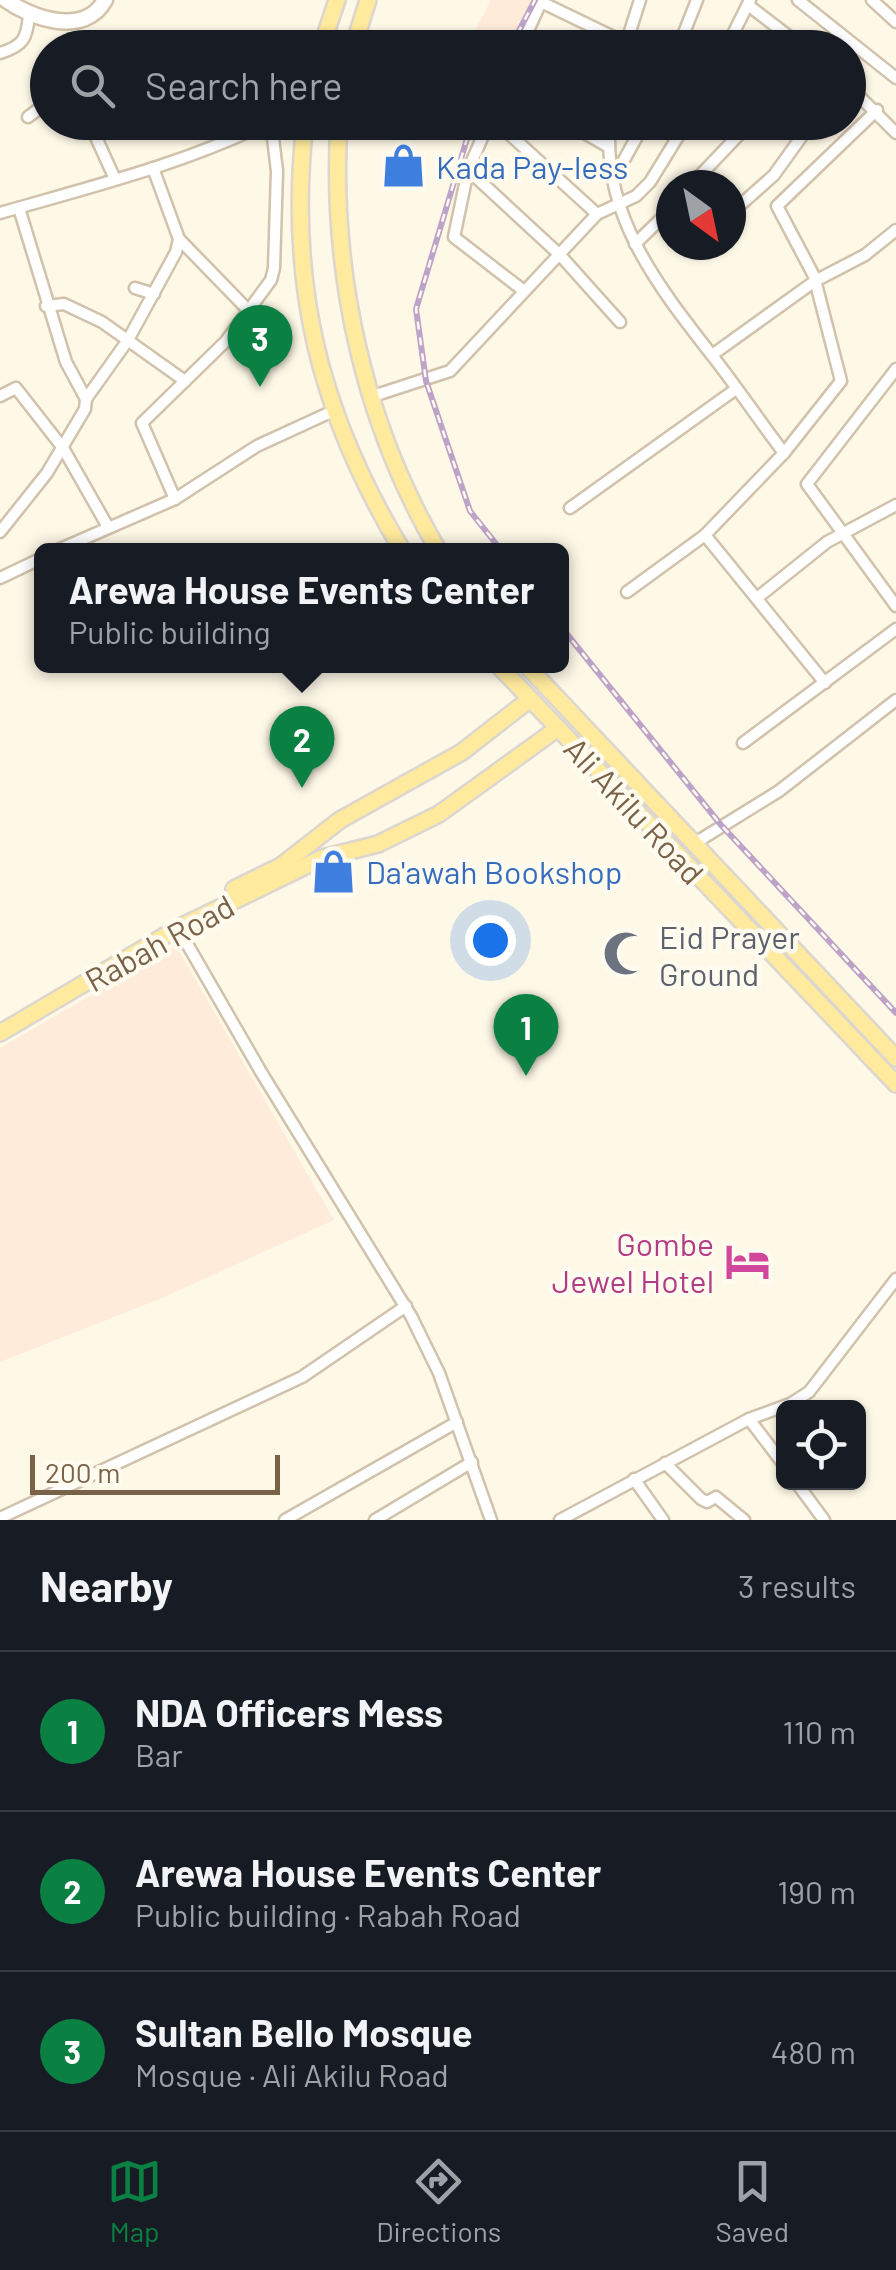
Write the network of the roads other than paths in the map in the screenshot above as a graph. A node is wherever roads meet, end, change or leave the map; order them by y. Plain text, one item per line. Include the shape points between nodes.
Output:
1 (6, 0) edge
2 (106, 0) edge
3 (337, 0) edge
4 (368, 0) edge
5 (640, 0) edge
6 (697, 0) edge
7 (798, 0) edge
8 (872, 0) edge
9 (542, 1) edge
10 (749, 2) edge
11 (28, 16) junction
12 (896, 22) edge
13 (328, 30) edge
14 (359, 30) edge
15 (528, 30) edge
16 (597, 30) edge
17 (631, 30) edge
18 (685, 30) edge
19 (735, 30) edge
20 (782, 30) edge
21 (836, 30) edge
22 (0, 53) edge
23 (866, 54) edge
24 (896, 78) edge
25 (866, 101) edge
26 (877, 110) junction
27 (866, 120) edge
28 (896, 133) edge
29 (97, 140) edge
30 (232, 140) edge
31 (273, 140) edge
32 (304, 140) edge
33 (339, 140) edge
34 (484, 140) edge
35 (514, 140) edge
36 (597, 140) edge
37 (608, 140) edge
38 (634, 140) edge
39 (676, 140) edge
40 (733, 140) edge
41 (799, 140) edge
42 (845, 140) edge
43 (608, 146) junction
44 (153, 168) junction
45 (468, 170) junction
46 (706, 170) edge
47 (614, 178) junction
48 (115, 179) junction
49 (746, 200) edge
50 (616, 204) junction
51 (19, 208) junction
52 (0, 214) edge
53 (598, 214) junction
54 (656, 223) edge
55 (896, 230) edge
56 (178, 239) junction
57 (635, 244) junction
58 (560, 255) junction
59 (814, 281) junction
60 (135, 288) dead end
61 (524, 291) junction
62 (154, 294) junction
63 (46, 306) junction
64 (248, 310) junction
65 (620, 322) dead end
66 (128, 340) junction
67 (712, 355) junction
68 (896, 370) edge
69 (185, 380) junction
70 (736, 389) junction
71 (1, 391) edge
72 (370, 397) junction
73 (86, 399) junction
74 (333, 411) junction
75 (62, 448) junction
76 (784, 453) junction
77 (174, 500) junction
78 (896, 505) edge
79 (570, 508) dead end
80 (108, 528) junction
81 (0, 532) edge
82 (843, 532) junction
83 (705, 534) junction
84 (74, 543) edge
85 (398, 543) edge
86 (434, 543) edge
87 (34, 562) edge
88 (0, 578) edge
89 (891, 589) edge
90 (627, 592) dead end
91 (757, 598) junction
92 (896, 606) edge
93 (896, 629) edge
94 (505, 673) edge
95 (534, 673) edge
96 (825, 683) junction
97 (530, 698) junction
98 (896, 700) edge
99 (558, 728) junction
100 (743, 743) dead end
101 (694, 843) junction
102 (178, 928) junction
103 (0, 1022) edge
104 (0, 1033) edge
105 (896, 1058) edge
106 (896, 1084) edge
107 (896, 1279) edge
108 (406, 1306) junction
109 (750, 1419) junction
110 (457, 1422) junction
111 (776, 1454) edge
112 (472, 1462) junction
113 (665, 1463) junction
114 (634, 1479) junction
115 (802, 1490) edge
116 (0, 1518) edge
117 (285, 1520) edge
118 (374, 1520) edge
119 (491, 1520) edge
120 (560, 1520) edge
121 (663, 1520) edge
122 (744, 1520) edge
123 (824, 1520) edge

1 - 11 street
2 - 11 street via 80,20
3 - 13 main road
4 - 14 main road
5 - 17 street
6 - 18 street
7 - 21 street
8 - 12 street
9 - 15 street
9 - 16 street
10 - 19 street
10 - 20 street
11 - 22 street via 27,38
23 - 24 street
25 - 26 street
26 - 27 street
26 - 28 street
29 - 48 street
30 - 44 street
31 - 64 street via 274,268
32 - 74 main road via 302,264 310,329
33 - 72 main road via 339,233
34 - 45 street
35 - 53 street
36 - 43 street
37 - 43 street
38 - 47 street
39 - 50 street via 650,182
40 - 46 street
41 - 49 street
42 - 59 street via 778,204
43 - 47 street
44 - 48 street
44 - 56 street
45 - 58 street
45 - 61 street via 454,237
47 - 50 street
48 - 51 street
50 - 53 street
50 - 57 street
51 - 52 street
51 - 63 street
53 - 58 street
54 - 57 street
55 - 59 street
56 - 62 street
56 - 64 street
57 - 67 street
58 - 61 street
58 - 65 street
59 - 67 street
59 - 76 street via 841,381
60 - 62 street
61 - 72 street via 450,371
62 - 66 street
63 - 66 street via 64,304
63 - 73 street
64 - 69 street via 226,342
66 - 69 street
66 - 73 street
67 - 70 street
68 - 82 street via 806,484
69 - 77 street via 142,423
70 - 76 street
70 - 79 street
71 - 75 street via 16,388
72 - 86 main road
73 - 75 street
74 - 77 street via 257,446
74 - 85 main road
75 - 80 street
75 - 81 street
76 - 83 street
77 - 80 street
78 - 82 street
80 - 84 street
82 - 89 street
82 - 91 street
83 - 90 street
83 - 91 street
87 - 88 street
89 - 92 street
91 - 96 street
93 - 96 street
94 - 97 main road, Ali Akilu Road
95 - 101 main road, Ali Akilu Road
96 - 100 street
97 - 99 main road, Ali Akilu Road
97 - 103 main road, Rabah Road via 462,752 340,820 281,866 173,920
98 - 101 street via 780,791
99 - 102 main road, Rabah Road via 440,814 378,844 322,858
99 - 106 main road, Ali Akilu Road
101 - 105 main road, Ali Akilu Road
102 - 104 main road, Rabah Road
102 - 108 street
107 - 109 street via 808,1392
108 - 110 street
108 - 116 street via 302,1377
109 - 111 street
109 - 113 street
110 - 112 street
110 - 117 street
112 - 118 street
112 - 119 street
113 - 114 street
113 - 122 street via 701,1499 716,1497
114 - 120 street
114 - 121 street
115 - 123 street

